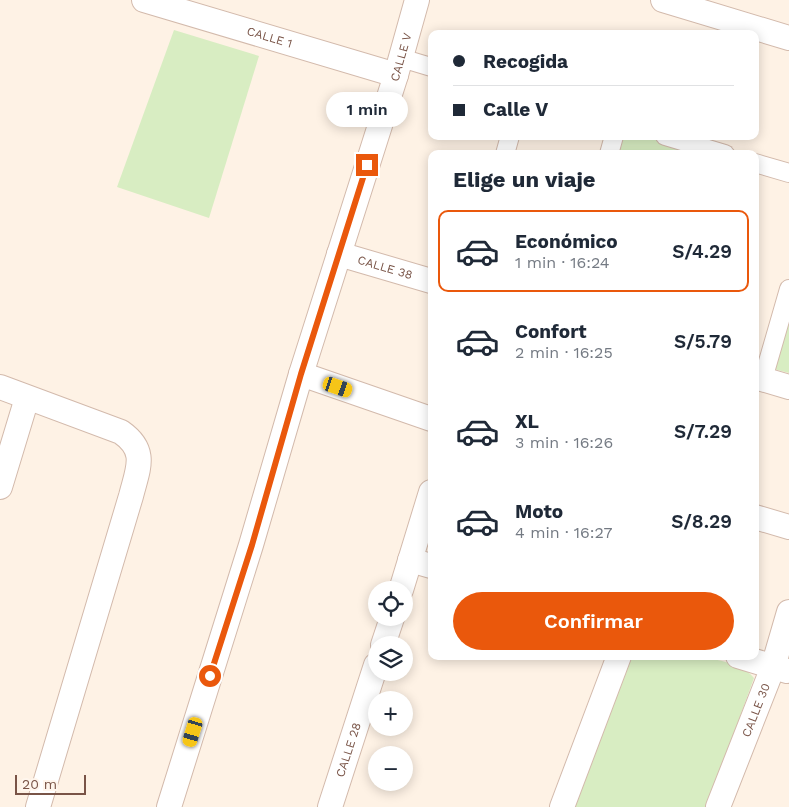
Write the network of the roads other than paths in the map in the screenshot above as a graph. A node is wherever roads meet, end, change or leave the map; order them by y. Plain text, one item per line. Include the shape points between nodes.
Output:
1 (144, 0) edge
2 (417, 0) edge
3 (663, 0) edge
4 (789, 38) edge
5 (399, 66) junction
6 (428, 67) edge
7 (678, 140) edge
8 (712, 150) edge
9 (759, 164) edge
10 (789, 173) edge
11 (339, 254) junction
12 (428, 280) edge
13 (789, 290) edge
14 (301, 374) junction
15 (759, 378) edge
16 (0, 387) edge
17 (789, 387) edge
18 (27, 398) junction
19 (428, 418) edge
20 (0, 487) edge
21 (428, 513) edge
22 (759, 518) edge
23 (789, 527) edge
24 (421, 563) edge
25 (407, 581) edge
26 (789, 612) edge
27 (617, 660) edge
28 (751, 660) edge
29 (781, 669) edge
30 (371, 681) edge
31 (38, 807) edge
32 (169, 807) edge
33 (330, 807) edge
34 (562, 807) edge
35 (718, 807) edge

1 - 5 street, CALLE 1
2 - 5 street, CALLE V
3 - 4 street
5 - 6 street
5 - 11 street, CALLE V
7 - 8 street
9 - 10 street
11 - 12 street, CALLE 38
11 - 14 street, CALLE V
13 - 15 street
14 - 19 street
14 - 32 street, CALLE V via 252,545
15 - 17 street
16 - 18 street
18 - 20 street
18 - 31 street via 120,432 138,447 139,459 131,496
21 - 24 street
22 - 23 street
24 - 25 street
26 - 29 street, CALLE 30
27 - 34 street
28 - 29 street
29 - 35 street, CALLE 30
30 - 33 street, CALLE 28

